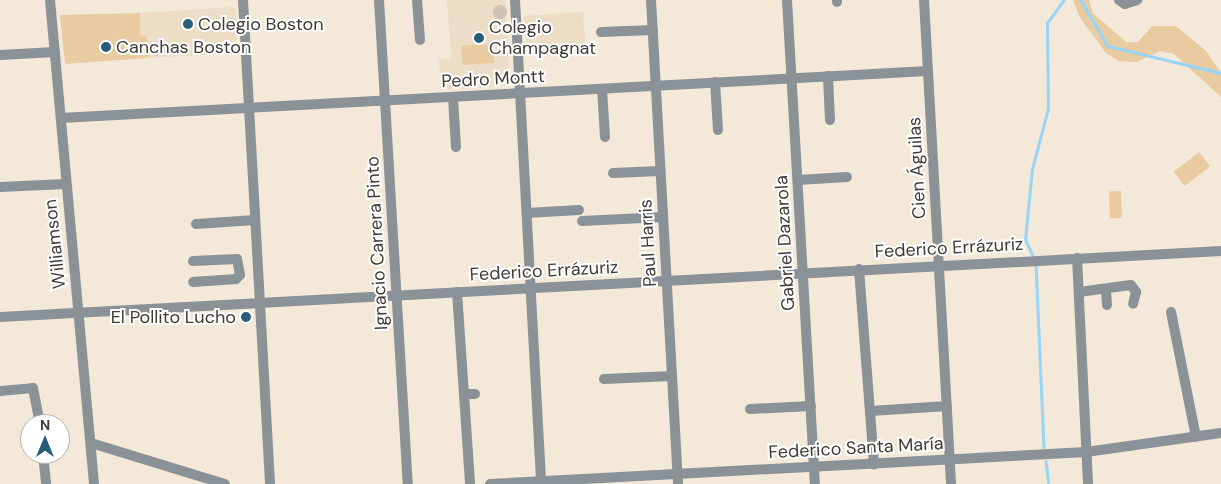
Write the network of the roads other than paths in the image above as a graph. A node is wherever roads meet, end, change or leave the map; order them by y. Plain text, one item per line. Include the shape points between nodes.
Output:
1 (50, 0) edge
2 (243, 0) edge
3 (379, 0) edge
4 (417, 0) edge
5 (515, 0) edge
6 (651, 0) edge
7 (787, 0) edge
8 (924, 0) edge
9 (1120, 0) edge
10 (1137, 0) edge
11 (653, 30) junction
12 (601, 32) dead end
13 (420, 40) dead end
14 (55, 52) junction
15 (0, 55) edge
16 (928, 71) junction
17 (828, 76) junction
18 (792, 78) junction
19 (715, 82) junction
20 (655, 86) junction
21 (602, 89) junction
22 (520, 93) junction
23 (453, 98) junction
24 (385, 102) junction
25 (249, 109) junction
26 (61, 118) junction
27 (830, 120) dead end
28 (718, 130) dead end
29 (605, 137) dead end
30 (456, 147) dead end
31 (660, 171) junction
32 (613, 174) dead end
33 (847, 177) dead end
34 (798, 180) junction
35 (66, 184) junction
36 (0, 187) edge
37 (579, 210) dead end
38 (527, 213) junction
39 (663, 216) junction
40 (255, 220) junction
41 (582, 221) dead end
42 (196, 224) dead end
43 (1221, 251) edge
44 (1077, 258) junction
45 (193, 261) dead end
46 (257, 263) junction
47 (239, 264) junction
48 (938, 264) junction
49 (859, 269) junction
50 (803, 272) junction
51 (666, 280) junction
52 (193, 282) dead end
53 (531, 288) junction
54 (1106, 291) junction
55 (457, 292) junction
56 (1079, 292) junction
57 (396, 295) junction
58 (260, 302) junction
59 (1133, 304) dead end
60 (1106, 305) dead end
61 (79, 312) junction
62 (1171, 312) dead end
63 (0, 317) edge
64 (672, 376) junction
65 (604, 379) dead end
66 (0, 390) edge
67 (464, 394) junction
68 (475, 394) dead end
69 (811, 406) junction
70 (947, 406) junction
71 (750, 409) dead end
72 (871, 410) junction
73 (38, 414) edge
74 (1221, 433) edge
75 (1196, 437) junction
76 (91, 443) junction
77 (1086, 452) junction
78 (950, 460) junction
79 (44, 464) edge
80 (874, 464) junction
81 (814, 466) junction
82 (677, 472) junction
83 (541, 482) edge
84 (46, 484) edge
85 (94, 484) edge
86 (225, 484) edge
87 (270, 484) edge
88 (408, 484) edge
89 (470, 484) edge
90 (490, 484) edge
91 (678, 484) edge
92 (815, 484) edge
93 (951, 484) edge
94 (1088, 484) edge

1 - 14 street, Williamson
2 - 25 street
3 - 24 street, Ignacio Carrera Pinto
4 - 13 street
5 - 22 street
6 - 11 street, Paul Harris
7 - 18 street, Gabriel Dazarola
8 - 16 street, Cien Águilas
9 - 10 street via 1124,4
11 - 12 street
11 - 20 street, Paul Harris
14 - 15 street
14 - 26 street, Williamson
16 - 17 street, Pedro Montt
16 - 48 street, Cien Águilas
17 - 18 street, Pedro Montt
17 - 27 street
18 - 19 street, Pedro Montt
18 - 34 street, Gabriel Dazarola
19 - 20 street, Pedro Montt
19 - 28 street
20 - 21 street, Pedro Montt
20 - 31 street, Paul Harris
21 - 22 street, Pedro Montt
21 - 29 street
22 - 23 street, Pedro Montt
22 - 38 street
23 - 24 street, Pedro Montt
23 - 30 street
24 - 25 street, Pedro Montt
24 - 57 street, Ignacio Carrera Pinto
25 - 26 street, Pedro Montt
25 - 40 street
26 - 35 street, Williamson
31 - 32 street
31 - 39 street, Paul Harris
33 - 34 street
34 - 50 street, Gabriel Dazarola
35 - 36 street
35 - 61 street, Williamson
37 - 38 street via 551,216
38 - 53 street
39 - 41 street
39 - 51 street, Paul Harris
40 - 42 street
40 - 46 street
43 - 44 street, Federico Errázuriz
44 - 48 street, Federico Errázuriz
44 - 56 street
45 - 47 street via 235,259
46 - 47 street
46 - 58 street
47 - 52 street via 236,279
48 - 49 street, Federico Errázuriz
48 - 70 street, Cien Águilas
49 - 50 street, Federico Errázuriz
49 - 72 street
50 - 51 street, Federico Errázuriz
50 - 69 street, Gabriel Dazarola
51 - 53 street, Federico Errázuriz
51 - 64 street, Paul Harris
53 - 55 street, Federico Errázuriz
53 - 83 street
54 - 56 street
54 - 59 street via 1111,287 1139,286
54 - 60 street
55 - 57 street, Federico Errázuriz
55 - 67 street
56 - 77 street
57 - 58 street, Federico Errázuriz
57 - 88 street, Ignacio Carrera Pinto
58 - 61 street, Federico Errázuriz
58 - 87 street
61 - 63 street, Federico Errázuriz
61 - 76 street, Williamson
62 - 75 street
64 - 65 street
64 - 82 street, Paul Harris
66 - 73 street via 33,388
67 - 68 street
67 - 89 street
69 - 71 street
69 - 81 street, Gabriel Dazarola
70 - 72 street
70 - 78 street, Cien Águilas
72 - 80 street
74 - 75 street, Federico Santa María
75 - 77 street, Federico Santa María
76 - 85 street, Williamson
76 - 86 street
77 - 78 street, Federico Santa María
77 - 94 street
78 - 80 street, Federico Santa María
78 - 93 street, Cien Águilas
79 - 84 street
80 - 81 street, Federico Santa María
81 - 82 street, Federico Santa María
81 - 92 street, Gabriel Dazarola
82 - 83 street, Federico Santa María
82 - 91 street, Paul Harris
83 - 90 street, Federico Santa María

